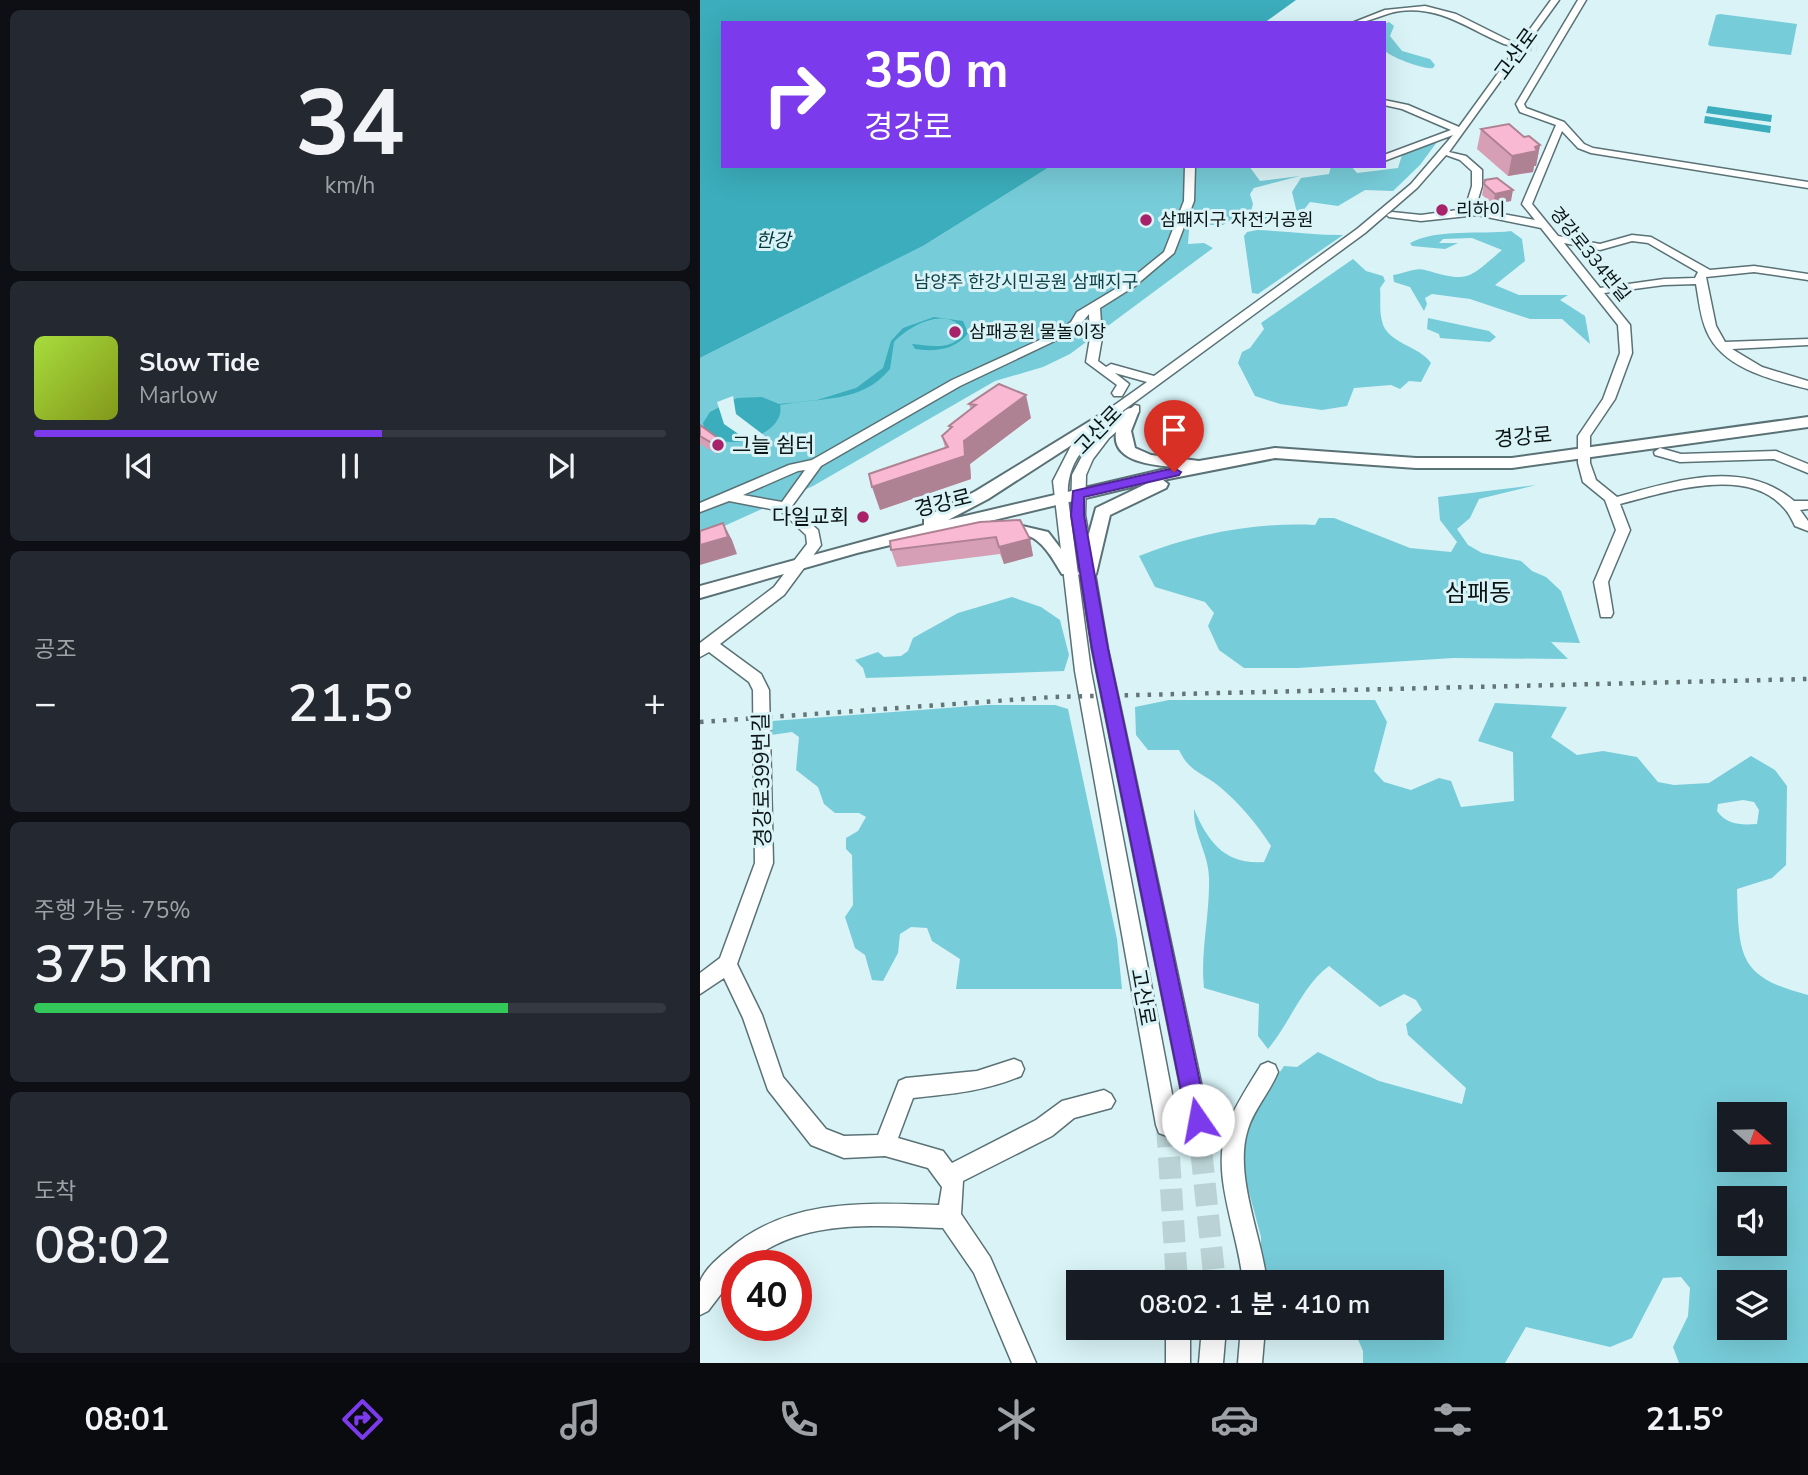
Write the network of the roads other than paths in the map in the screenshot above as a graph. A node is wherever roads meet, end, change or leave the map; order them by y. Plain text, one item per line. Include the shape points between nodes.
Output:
1 (1555, 0) edge
2 (1562, 0) edge
3 (1582, 0) edge
4 (1360, 21) edge
5 (1512, 44) tunnel mouth
6 (1386, 102) edge
7 (1561, 124) junction
8 (1460, 131) junction
9 (1450, 154) junction
10 (1386, 157) edge
11 (1190, 168) edge
12 (1808, 185) edge
13 (1469, 212) junction
14 (1392, 215) junction
15 (1544, 225) junction
16 (1556, 239) junction
17 (1808, 277) edge
18 (1705, 278) junction
19 (1599, 290) junction
20 (1094, 307) junction
21 (1096, 338) junction
22 (1808, 342) edge
23 (1723, 346) junction
24 (1154, 380) junction
25 (1808, 385) edge
26 (1118, 393) dead end
27 (1121, 412) junction
28 (1808, 422) edge
29 (1808, 430) edge
30 (1660, 452) junction
31 (1584, 458) junction
32 (816, 463) junction
33 (1200, 466) junction
34 (1808, 469) edge
35 (727, 496) junction
36 (1069, 497) junction
37 (1613, 502) junction
38 (1808, 505) edge
39 (1791, 506) junction
40 (785, 507) junction
41 (700, 508) edge
42 (1808, 526) edge
43 (905, 536) junction
44 (800, 564) junction
45 (1068, 570) junction
46 (1087, 574) junction
47 (700, 592) edge
48 (1606, 613) dead end
49 (706, 648) edge
50 (727, 964) junction
51 (700, 985) edge
52 (1014, 1069) dead end
53 (1268, 1072) dead end
54 (1104, 1101) dead end
55 (1198, 1120) tunnel mouth
56 (1167, 1125) tunnel mouth
57 (885, 1145) junction
58 (948, 1177) junction
59 (948, 1217) junction
60 (1254, 1270) edge
61 (700, 1303) edge
62 (1178, 1340) edge
63 (1213, 1340) edge
64 (1252, 1340) edge
65 (1024, 1363) edge
66 (1178, 1363) edge
67 (1211, 1363) edge
68 (1250, 1363) edge

1 - 8 street, 고산로
2 - 9 street, 고산로
3 - 7 street via 1548,49 1520,104 1523,110
4 - 5 street via 1417,5 1463,20
6 - 8 street
7 - 12 street via 1581,146 1591,150 1700,164
7 - 15 street, 경강로334번길 via 1527,204
8 - 10 street
8 - 24 street, 고산로 via 1414,186 1361,231
9 - 13 street via 1477,170
9 - 14 street, 고산로
11 - 20 street via 1189,201 1169,253
13 - 14 street via 1426,219
13 - 15 street
14 - 27 street, 고산로
15 - 16 street, 경강로334번길
16 - 18 street via 1600,247 1632,239 1651,240
16 - 19 street, 경강로334번길
17 - 18 street via 1759,268
18 - 19 street
18 - 23 street via 1715,338
19 - 31 street, 경강로334번길 via 1624,326 1626,353 1609,399 1584,436
20 - 21 street
20 - 32 street via 1059,335 956,383
21 - 24 street via 1098,359 1105,365
21 - 26 street via 1092,362 1123,384
22 - 23 street
23 - 25 street via 1759,369
24 - 27 street, 고산로
27 - 33 main road via 1121,443 1126,452
27 - 36 street, 고산로 via 1087,458
27 - 36 street, 고산로 via 1078,445 1060,481
27 - 43 main road
28 - 31 main road, 경강로
29 - 30 main road, 경강로
30 - 31 main road, 경강로
30 - 34 street via 1680,458 1776,455
31 - 33 main road, 경강로 via 1483,473 1241,459
31 - 37 street via 1590,482
32 - 35 street
32 - 40 street
33 - 36 main road, 경강로
33 - 46 main road via 1102,512
35 - 40 street
35 - 41 street
36 - 43 main road, 경강로
36 - 45 street, 고산로
36 - 46 street, 고산로 via 1077,515
37 - 39 street via 1688,482 1709,481 1768,488
37 - 48 street via 1623,530 1601,582
38 - 39 street
39 - 42 street via 1800,523
40 - 44 street via 813,533 814,545
43 - 44 main road, 경강로
43 - 45 main road via 1026,528 1042,534
44 - 47 main road, 경강로
44 - 49 street, 경강로399번길 via 779,591
45 - 56 street, 고산로
46 - 55 street, 고산로
49 - 50 street, 경강로399번길 via 755,678 761,690 764,863
50 - 51 street
50 - 57 street via 752,1016 775,1083 820,1137 844,1147
52 - 57 street via 976,1081 905,1088
53 - 60 street via 1237,1129 1232,1158
54 - 58 street via 1069,1108 1044,1128
57 - 58 street via 935,1159
58 - 59 street via 953,1184
59 - 61 street via 826,1216 776,1228 730,1263
59 - 65 street via 982,1265
62 - 66 street
63 - 67 street
64 - 68 street

